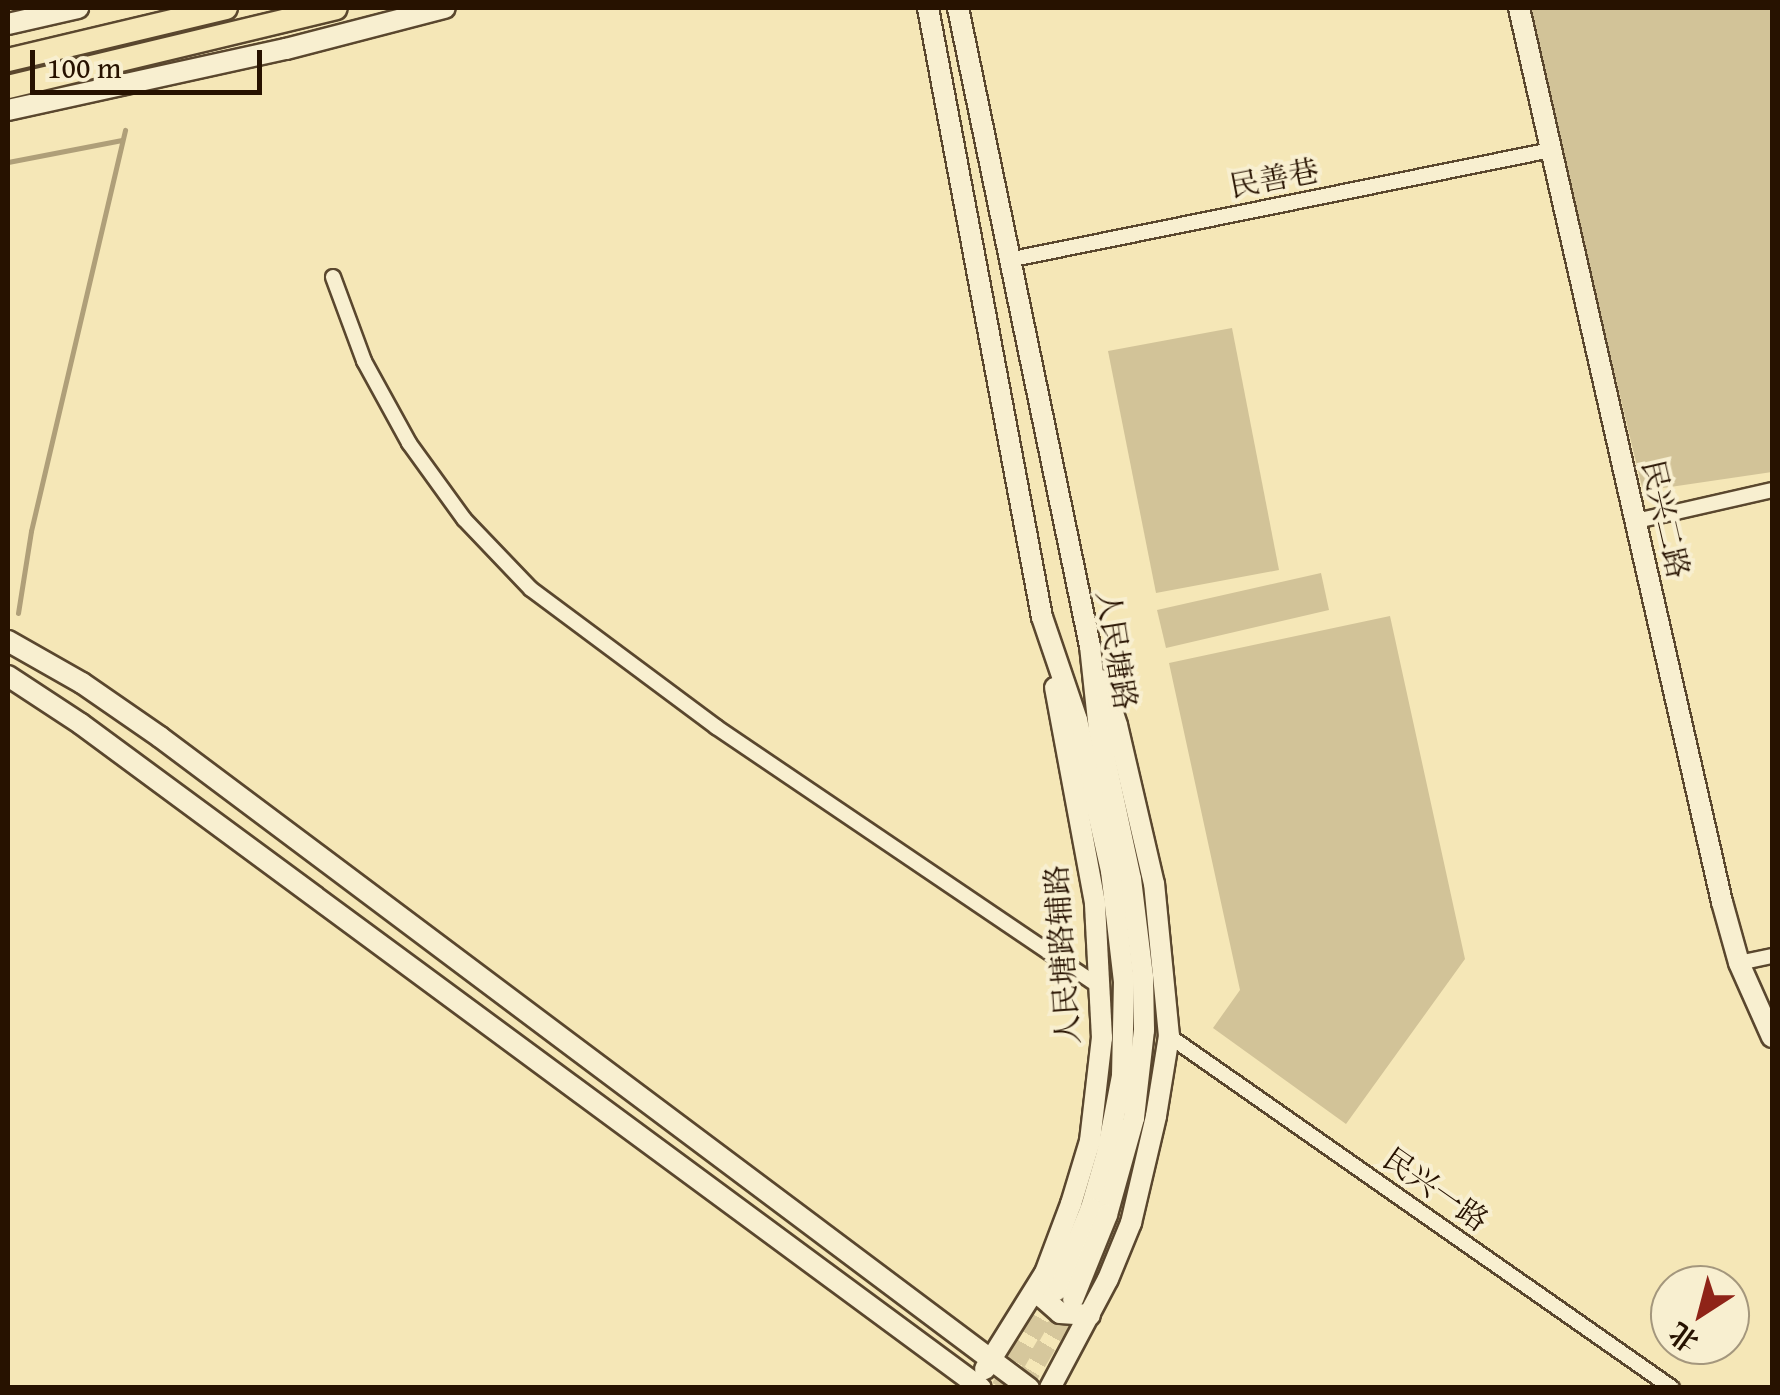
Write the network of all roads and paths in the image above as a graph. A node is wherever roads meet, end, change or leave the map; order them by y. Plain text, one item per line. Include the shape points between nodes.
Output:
1 (78, 8) edge
2 (226, 8) edge
3 (336, 8) edge
4 (446, 8) edge
5 (928, 8) edge
6 (958, 8) edge
7 (1519, 8) edge
8 (8, 24) edge
9 (8, 60) edge
10 (8, 86) edge
11 (8, 110) edge
12 (1552, 150) junction
13 (1008, 260) junction
14 (333, 277) dead end
15 (1772, 490) edge
16 (1636, 521) junction
17 (1042, 617) junction
18 (8, 640) edge
19 (1090, 646) junction
20 (8, 676) edge
21 (1772, 956) edge
22 (1738, 963) junction
23 (1100, 987) junction
24 (1169, 1036) junction
25 (1772, 1037) edge
26 (1056, 1292) junction
27 (1090, 1315) junction
28 (992, 1360) junction
29 (978, 1385) edge
30 (1029, 1388) edge
31 (1050, 1388) edge
32 (1672, 1388) edge

1 - 8 street
2 - 9 main road
3 - 10 main road
4 - 11 street
5 - 17 street, 人民塘路
6 - 13 street, 人民塘路
7 - 12 street, 民兴二路
12 - 13 street, 民善巷
12 - 16 street, 民兴二路
13 - 19 street, 人民塘路
14 - 23 street via 364,360 409,443 464,519 530,589 716,727
15 - 16 street
16 - 22 street, 民兴二路
17 - 23 street, 人民塘路辅路 via 1095,902
17 - 26 street, 人民塘路 via 1077,720 1110,871 1125,1028 1107,1153
18 - 28 street via 160,737
19 - 24 street via 1117,724 1154,884
19 - 26 street, 人民塘路 via 1099,730 1131,880 1144,1030 1125,1154 1097,1244
20 - 29 street
21 - 22 street
22 - 25 street, 民兴二路
23 - 26 street, 人民塘路辅路 via 1102,1038 1090,1140
24 - 27 street via 1131,1223
24 - 32 street, 民兴一路
26 - 27 street via 1042,1298 1060,1313
26 - 28 street, 人民塘路辅路
27 - 31 street
28 - 29 street, 人民塘路辅路
28 - 30 street

